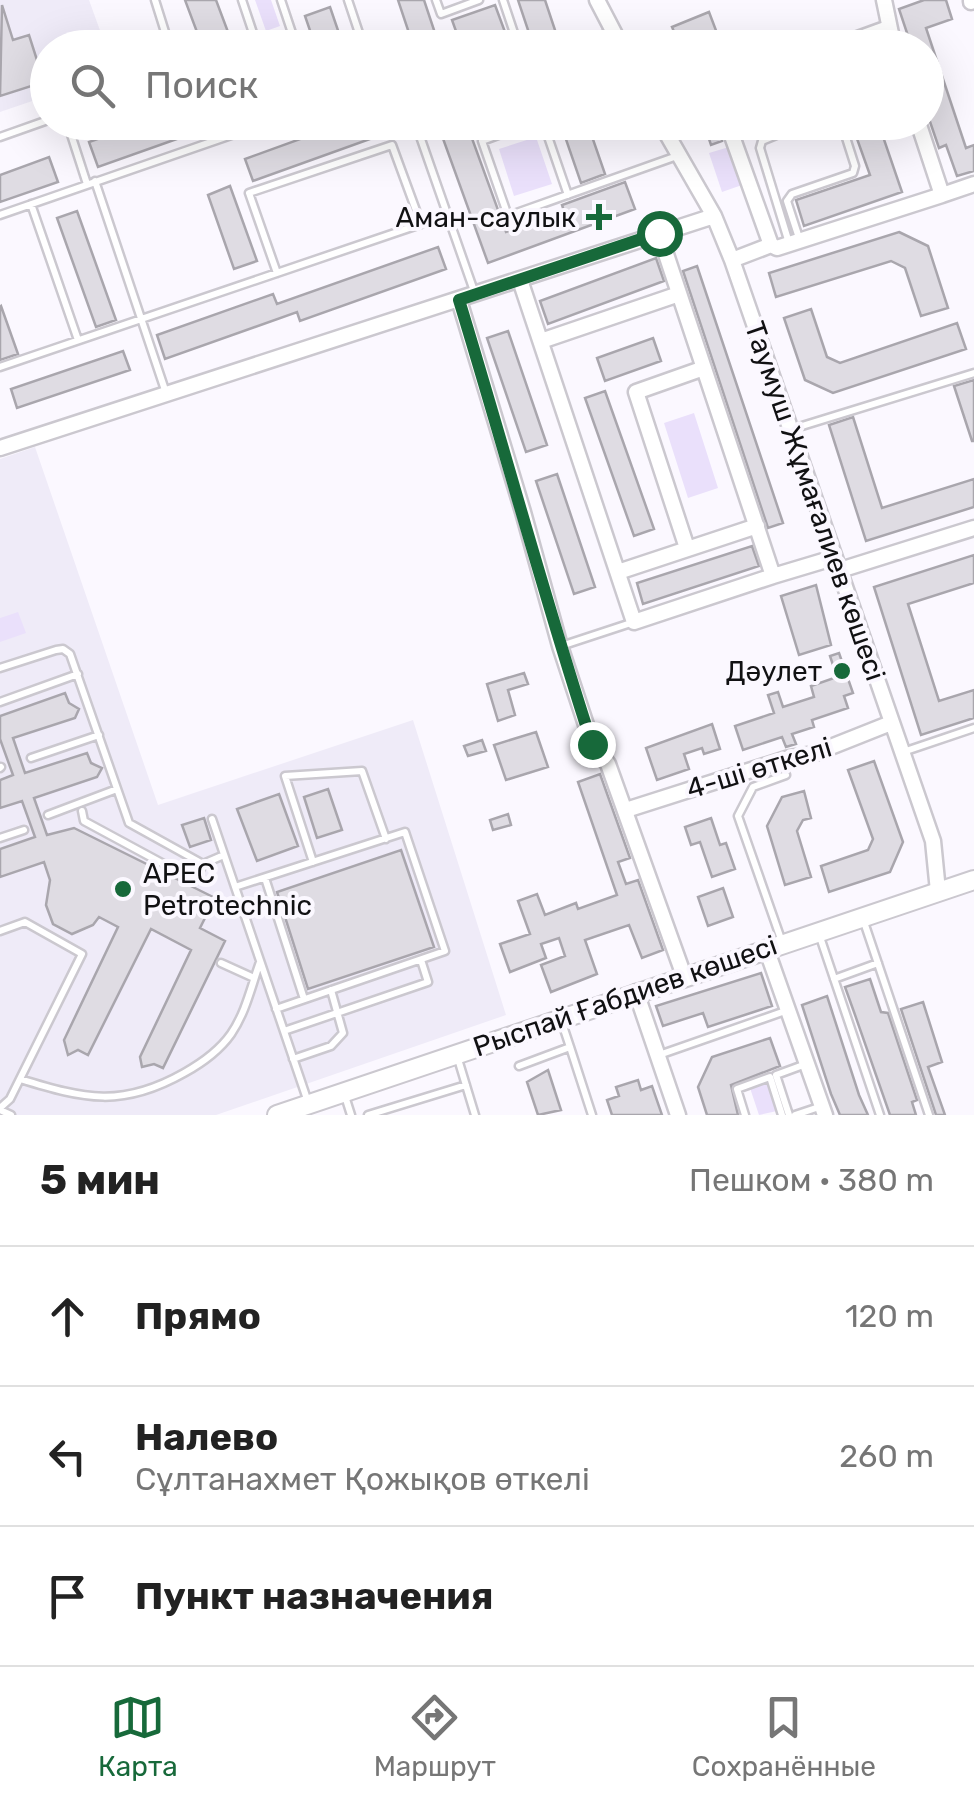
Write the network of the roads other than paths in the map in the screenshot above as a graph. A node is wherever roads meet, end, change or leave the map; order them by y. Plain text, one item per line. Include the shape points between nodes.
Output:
1 (155, 0) edge
2 (242, 0) edge
3 (281, 0) edge
4 (348, 0) edge
5 (436, 0) edge
6 (479, 0) edge
7 (502, 0) edge
8 (598, 0) edge
9 (884, 0) edge
10 (888, 28) joint
11 (164, 30) edge
12 (252, 30) edge
13 (292, 30) edge
14 (358, 30) edge
15 (512, 30) edge
16 (613, 30) edge
17 (882, 30) edge
18 (30, 126) edge
19 (0, 137) edge
20 (74, 140) edge
21 (216, 140) edge
22 (421, 140) edge
23 (485, 140) edge
24 (550, 140) edge
25 (669, 140) edge
26 (733, 140) edge
27 (762, 140) edge
28 (847, 140) edge
29 (924, 140) edge
30 (677, 156) junction
31 (91, 182) junction
32 (974, 184) edge
33 (942, 195) junction
34 (568, 196) junction
35 (31, 204) junction
36 (0, 215) edge
37 (714, 216) junction
38 (659, 233) junction
39 (795, 242) junction
40 (771, 246) junction
41 (732, 260) junction
42 (277, 272) junction
43 (520, 280) junction
44 (474, 294) junction
45 (679, 294) junction
46 (459, 300) junction
47 (142, 320) junction
48 (78, 340) junction
49 (540, 341) junction
50 (0, 367) edge
51 (704, 368) junction
52 (974, 373) edge
53 (166, 393) junction
54 (789, 430) junction
55 (0, 448) edge
56 (757, 526) junction
57 (974, 528) edge
58 (687, 548) junction
59 (835, 565) junction
60 (618, 572) junction
61 (773, 576) junction
62 (634, 622) junction
63 (560, 646) junction
64 (0, 668) edge
65 (78, 674) junction
66 (0, 702) edge
67 (891, 723) junction
68 (974, 728) edge
69 (99, 735) junction
70 (902, 752) junction
71 (31, 758) dead end
72 (786, 775) dead end
73 (117, 789) junction
74 (626, 810) junction
75 (82, 811) dead end
76 (48, 814) dead end
77 (212, 819) dead end
78 (136, 827) junction
79 (24, 830) dead end
80 (0, 838) edge
81 (386, 839) junction
82 (126, 843) junction
83 (224, 856) junction
84 (313, 862) junction
85 (203, 864) junction
86 (265, 878) junction
87 (974, 880) edge
88 (235, 887) junction
89 (938, 891) junction
90 (862, 916) junction
91 (818, 931) junction
92 (0, 932) edge
93 (774, 946) junction
94 (421, 960) junction
95 (221, 962) dead end
96 (260, 962) junction
97 (878, 964) junction
98 (684, 976) junction
99 (254, 978) junction
100 (834, 979) junction
101 (331, 990) junction
102 (636, 992) junction
103 (304, 999) junction
104 (276, 1008) junction
105 (788, 1010) junction
106 (338, 1012) junction
107 (560, 1018) junction
108 (284, 1031) junction
109 (570, 1047) junction
110 (456, 1053) junction
111 (657, 1056) junction
112 (293, 1059) junction
113 (807, 1064) junction
114 (518, 1066) dead end
115 (20, 1078) junction
116 (466, 1085) junction
117 (343, 1092) junction
118 (308, 1104) junction
119 (0, 1109) edge
120 (823, 1111) edge
121 (11, 1115) edge
122 (277, 1115) edge
123 (350, 1115) edge
124 (368, 1115) edge
125 (475, 1115) edge
126 (592, 1115) edge
127 (678, 1115) edge
128 (746, 1115) edge
129 (789, 1115) edge
130 (880, 1115) edge
131 (929, 1115) edge

1 - 11 lane
2 - 12 lane
3 - 13 lane
4 - 14 lane
5 - 6 lane via 441,14
7 - 15 lane
8 - 16 street
9 - 10 street
10 - 17 street
18 - 19 lane
20 - 31 lane
21 - 31 lane
22 - 44 lane
23 - 34 lane via 508,216
24 - 34 lane
25 - 30 street, Таумуш Жұмағалиев көшесі
26 - 40 street
27 - 39 lane
28 - 39 lane via 853,173 788,200
29 - 33 street
30 - 34 lane
30 - 37 street, Таумуш Жұмағалиев көшесі
31 - 35 lane
31 - 47 lane
32 - 33 street
33 - 39 street
35 - 36 lane
35 - 48 lane
37 - 38 street
37 - 41 street, Таумуш Жұмағалиев көшесі
38 - 43 street
38 - 45 street
39 - 40 street
40 - 41 street
41 - 54 street, Таумуш Жұмағалиев көшесі
42 - 42 lane via 421,224 392,145 249,193
42 - 47 lane
43 - 44 street
43 - 49 street
44 - 46 street
45 - 49 street
45 - 51 street
46 - 53 street
46 - 63 street
47 - 48 lane
47 - 53 lane
48 - 50 lane
49 - 60 street
51 - 56 street
51 - 58 street via 636,392
52 - 54 lane
53 - 55 street
54 - 59 street, Таумуш Жұмағалиев көшесі
56 - 58 street
56 - 61 street
57 - 59 street
58 - 60 street
59 - 61 street
59 - 67 street, Таумуш Жұмағалиев көшесі
60 - 62 street
61 - 62 street
62 - 63 lane
63 - 74 street via 592,744 608,764
64 - 65 lane via 63,649
65 - 66 lane
65 - 69 lane
67 - 70 street, Таумуш Жұмағалиев көшесі
67 - 74 street, 4-ші өткелі via 813,754
68 - 70 lane
69 - 71 lane
69 - 73 lane
70 - 89 street, Таумуш Жұмағалиев көшесі via 933,841
72 - 93 lane via 753,787 738,816
73 - 76 lane
73 - 78 lane via 128,823
74 - 98 street
75 - 82 lane via 84,821
77 - 83 lane
78 - 82 lane
78 - 85 lane
79 - 80 lane
81 - 84 lane
81 - 84 lane via 362,772 285,776
81 - 94 lane via 405,832 445,951
82 - 85 lane via 196,881
83 - 85 lane
83 - 88 lane
84 - 86 lane
86 - 88 lane
86 - 103 lane
87 - 89 street, Рыспай Ғабдиев көшесі
88 - 96 lane
89 - 90 street, Рыспай Ғабдиев көшесі
90 - 91 street, Рыспай Ғабдиев көшесі
90 - 97 lane
91 - 93 street, Рыспай Ғабдиев көшесі
91 - 100 lane
92 - 115 lane via 25,922 82,954
93 - 98 street, Рыспай Ғабдиев көшесі
93 - 105 street
94 - 101 lane
94 - 106 lane via 428,982
95 - 99 lane
96 - 99 lane
96 - 104 lane
97 - 100 lane
97 - 131 lane
98 - 102 street, Рыспай Ғабдиев көшесі
99 - 115 lane via 244,1012 218,1049 156,1087 133,1096 94,1097
100 - 130 lane
101 - 103 lane
101 - 106 lane
102 - 107 street, Рыспай Ғабдиев көшесі
102 - 111 street
103 - 104 lane
104 - 108 lane
105 - 111 lane
105 - 113 street
106 - 108 lane
106 - 112 lane via 338,1040
107 - 109 lane
107 - 110 street, Рыспай Ғабдиев көшесі
108 - 112 lane
109 - 114 lane
109 - 126 lane
110 - 116 lane
110 - 117 street, Рыспай Ғабдиев көшесі
111 - 127 street
112 - 118 lane
113 - 120 street
113 - 129 lane via 776,1075
115 - 119 lane
116 - 124 lane
116 - 125 lane
117 - 118 street, Рыспай Ғабдиев көшесі
117 - 123 lane
118 - 122 street, Рыспай Ғабдиев көшесі
119 - 121 lane
120 - 129 lane
128 - 129 lane via 737,1089 770,1077

